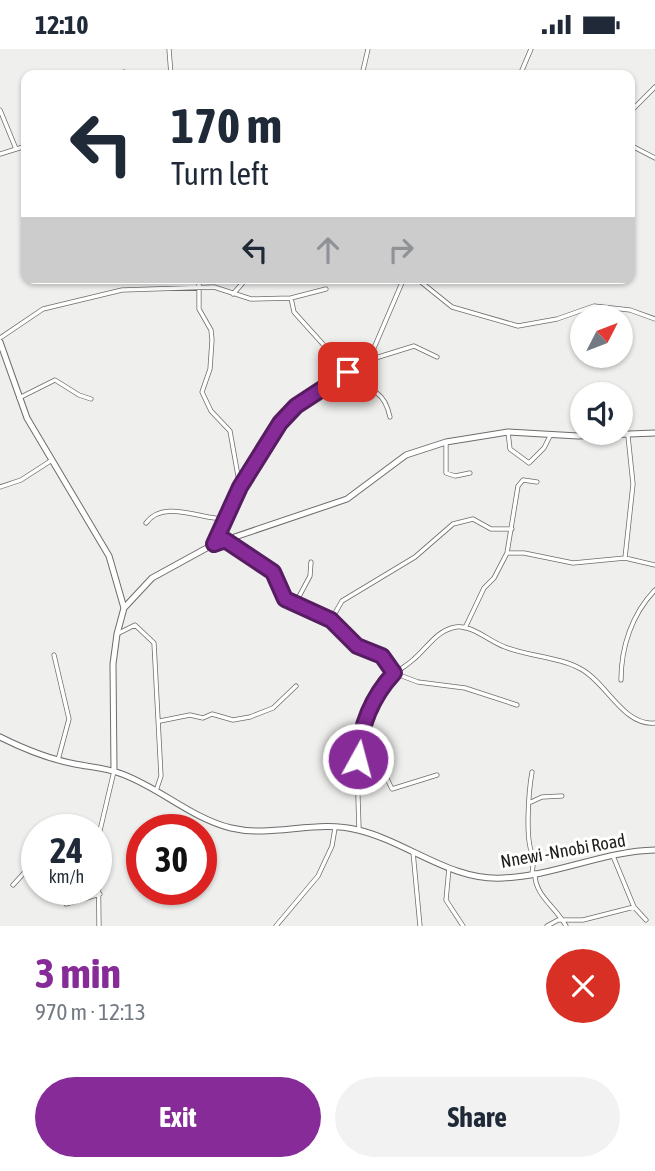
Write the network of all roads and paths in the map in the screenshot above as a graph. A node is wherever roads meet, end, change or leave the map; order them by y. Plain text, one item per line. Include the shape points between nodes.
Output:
1 (169, 49) edge
2 (368, 49) edge
3 (531, 49) edge
4 (171, 70) edge
5 (363, 70) edge
6 (522, 70) edge
7 (655, 87) edge
8 (635, 107) edge
9 (0, 110) edge
10 (21, 148) edge
11 (635, 148) edge
12 (16, 149) junction
13 (0, 154) edge
14 (655, 158) edge
15 (200, 284) edge
16 (242, 284) edge
17 (401, 284) edge
18 (423, 284) edge
19 (200, 287) junction
20 (326, 289) dead end
21 (233, 294) junction
22 (291, 298) junction
23 (655, 319) edge
24 (0, 340) edge
25 (437, 357) dead end
26 (367, 360) junction
27 (338, 381) junction
28 (18, 398) junction
29 (91, 399) dead end
30 (390, 417) dead end
31 (508, 432) junction
32 (655, 433) edge
33 (551, 434) junction
34 (570, 434) edge
35 (633, 435) edge
36 (446, 442) junction
37 (629, 445) edge
38 (52, 460) junction
39 (470, 473) dead end
40 (537, 482) dead end
41 (0, 487) edge
42 (240, 487) junction
43 (225, 519) junction
44 (146, 523) dead end
45 (512, 529) junction
46 (225, 540) junction
47 (214, 544) junction
48 (507, 553) junction
49 (625, 558) junction
50 (311, 562) dead end
51 (655, 565) edge
52 (655, 590) edge
53 (295, 604) junction
54 (124, 608) junction
55 (331, 620) junction
56 (465, 628) junction
57 (117, 634) junction
58 (54, 655) dead end
59 (394, 673) junction
60 (621, 680) dead end
61 (296, 687) dead end
62 (517, 705) dead end
63 (160, 722) junction
64 (655, 723) edge
65 (0, 737) edge
66 (358, 759) junction
67 (58, 760) junction
68 (114, 771) junction
69 (532, 772) dead end
70 (437, 775) dead end
71 (156, 791) junction
72 (562, 796) dead end
73 (530, 802) junction
74 (104, 814) edge
75 (336, 826) junction
76 (359, 830) junction
77 (655, 850) edge
78 (413, 852) junction
79 (612, 856) junction
80 (449, 868) junction
81 (534, 873) junction
82 (21, 876) edge
83 (13, 885) dead end
84 (100, 905) edge
85 (634, 907) junction
86 (562, 920) junction
87 (646, 920) dead end
88 (99, 926) edge
89 (276, 926) edge
90 (420, 926) edge
91 (463, 926) edge
92 (547, 926) edge
93 (566, 926) edge

1 - 4 street
2 - 5 street
3 - 6 street
7 - 8 street
9 - 12 street
10 - 12 street
11 - 14 street
12 - 13 street
15 - 19 street
16 - 21 street
17 - 26 street
18 - 23 street via 452,307 518,325 594,306 630,310
19 - 21 street
19 - 24 street via 172,290 146,286 58,304
19 - 42 street via 199,309 212,340 210,369 202,392 211,411 230,431
20 - 22 street
21 - 22 street via 251,299
22 - 27 street via 294,312 330,352 329,367
24 - 28 main road
25 - 26 street via 414,347
26 - 27 street
27 - 30 street via 377,391
27 - 42 street via 289,412
28 - 29 street via 55,380
28 - 38 main road
31 - 33 main road
31 - 33 street via 510,449 529,463
31 - 36 main road
32 - 35 main road
33 - 34 main road
36 - 39 street via 446,473
36 - 46 main road via 406,455 346,499
37 - 49 street via 633,484
38 - 41 street
38 - 54 main road via 109,556
40 - 45 street via 519,482
42 - 43 street
43 - 44 street via 162,511
43 - 47 street
45 - 48 street
45 - 55 street via 491,529 472,519 453,524 415,557 342,601
46 - 47 main road
46 - 53 street via 273,572 282,594
47 - 54 main road via 152,578
48 - 49 street via 573,563
48 - 56 street
49 - 51 street
50 - 53 street via 310,576
52 - 60 street via 641,607 623,648
53 - 55 street
54 - 57 main road
55 - 59 street via 357,646 382,656
56 - 59 street via 439,634
56 - 64 street via 506,648 570,664 599,681 625,713
57 - 63 street via 135,625 153,639
57 - 68 main road
58 - 67 street via 69,719
59 - 62 street
59 - 66 street via 382,686 362,726
61 - 63 street via 273,708 250,717 233,720 190,715
63 - 71 street via 161,776
65 - 67 main road, Nnewi -Nnobi Road
66 - 70 street via 379,762 390,789
66 - 76 street
67 - 68 main road, Nnewi -Nnobi Road
68 - 71 main road, Nnewi -Nnobi Road
68 - 74 street
69 - 73 street
71 - 75 main road, Nnewi -Nnobi Road via 231,828
72 - 73 street
73 - 81 street
75 - 76 main road, Nnewi -Nnobi Road
75 - 89 street via 318,876
76 - 78 main road, Nnewi -Nnobi Road
77 - 79 main road, Nnewi -Nnobi Road
78 - 80 main road, Nnewi -Nnobi Road
78 - 90 street
79 - 81 main road, Nnewi -Nnobi Road
79 - 85 street
80 - 81 main road, Nnewi -Nnobi Road via 502,878
80 - 91 street via 446,899
81 - 86 street via 538,891
82 - 83 street
84 - 88 street
85 - 86 street via 593,918
85 - 87 street
86 - 92 street
86 - 93 street

